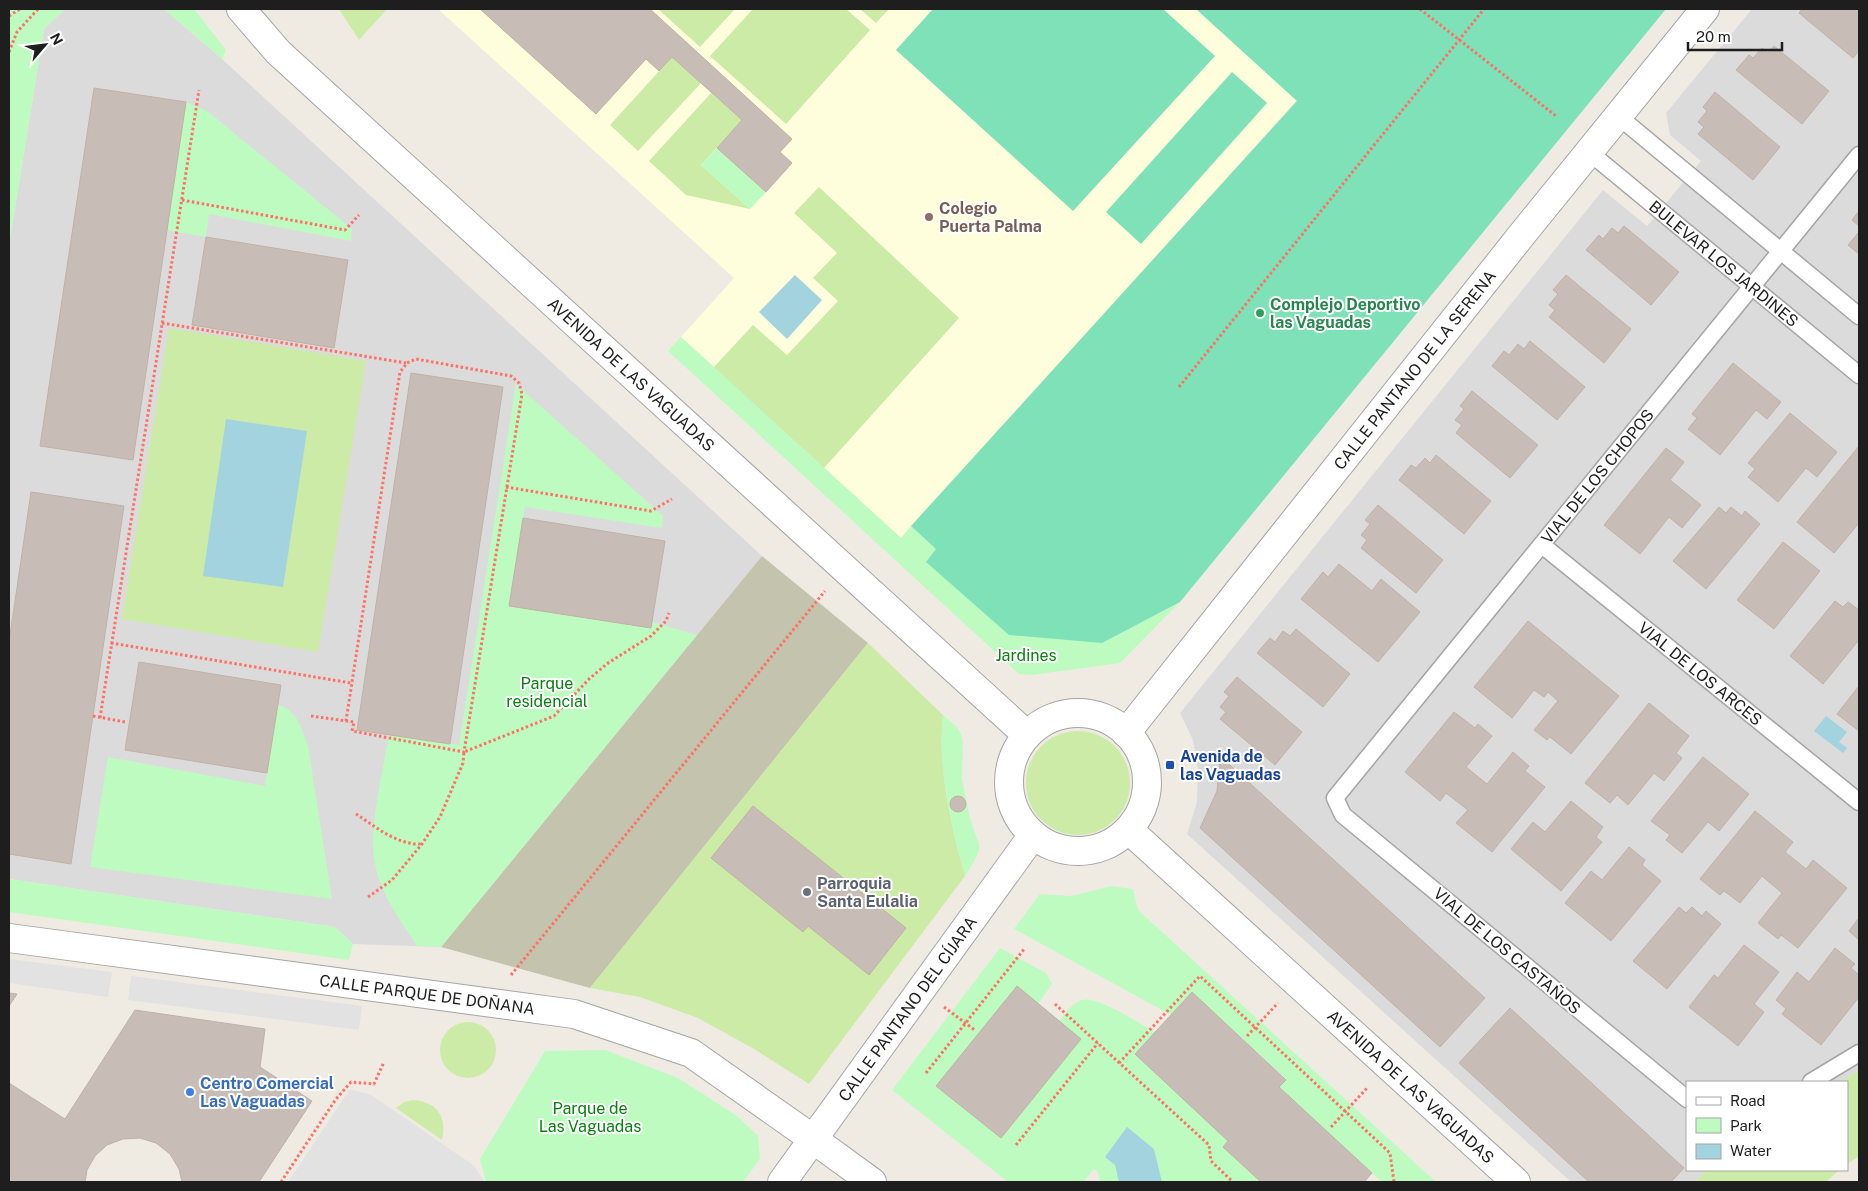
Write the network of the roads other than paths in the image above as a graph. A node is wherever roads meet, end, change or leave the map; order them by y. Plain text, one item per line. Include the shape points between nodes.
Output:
1 (241, 9) edge
2 (1705, 9) edge
3 (1618, 116) junction
4 (1589, 152) junction
5 (1859, 156) edge
6 (1781, 251) junction
7 (1753, 286) junction
8 (1859, 316) edge
9 (1859, 375) edge
10 (1542, 544) junction
11 (1126, 733) junction
12 (1026, 735) junction
13 (1335, 798) joint
14 (1859, 802) edge
15 (1129, 830) junction
16 (1033, 835) junction
17 (9, 938) edge
18 (1859, 1053) edge
19 (1813, 1081) edge
20 (1686, 1098) edge
21 (814, 1140) junction
22 (782, 1182) edge
23 (872, 1182) edge
24 (1516, 1182) edge

1 - 12 street, AVENIDA DE LAS VAGUADAS via 278,52
2 - 3 street, CALLE PANTANO DE LA SERENA
3 - 4 street, CALLE PANTANO DE LA SERENA
3 - 6 lane
4 - 7 lane, BULEVAR LOS JARDINES
4 - 11 street, CALLE PANTANO DE LA SERENA
5 - 6 lane, VIAL DE LOS CHOPOS
6 - 7 lane, VIAL DE LOS CHOPOS
6 - 8 lane
7 - 9 lane, BULEVAR LOS JARDINES
7 - 10 lane, VIAL DE LOS CHOPOS
10 - 13 lane, VIAL DE LOS CHOPOS
10 - 14 lane, VIAL DE LOS ARCES
11 - 12 street via 1108,720 1087,714 1065,714 1044,722
11 - 15 street via 1139,750 1146,770 1147,791 1141,812
12 - 16 street via 1015,754 1009,776 1010,798 1019,818
13 - 20 lane, VIAL DE LOS CASTAÑOS via 1343,815
15 - 16 street via 1112,843 1093,850 1072,852 1051,846
15 - 24 street, AVENIDA DE LAS VAGUADAS
16 - 21 street, CALLE PANTANO DEL CÍJARA
17 - 21 street, CALLE PARQUE DE DOÑANA via 574,1014 691,1053
18 - 19 lane
21 - 22 street, CALLE PANTANO DEL CÍJARA
21 - 23 street, CALLE PARQUE DE DOÑANA

